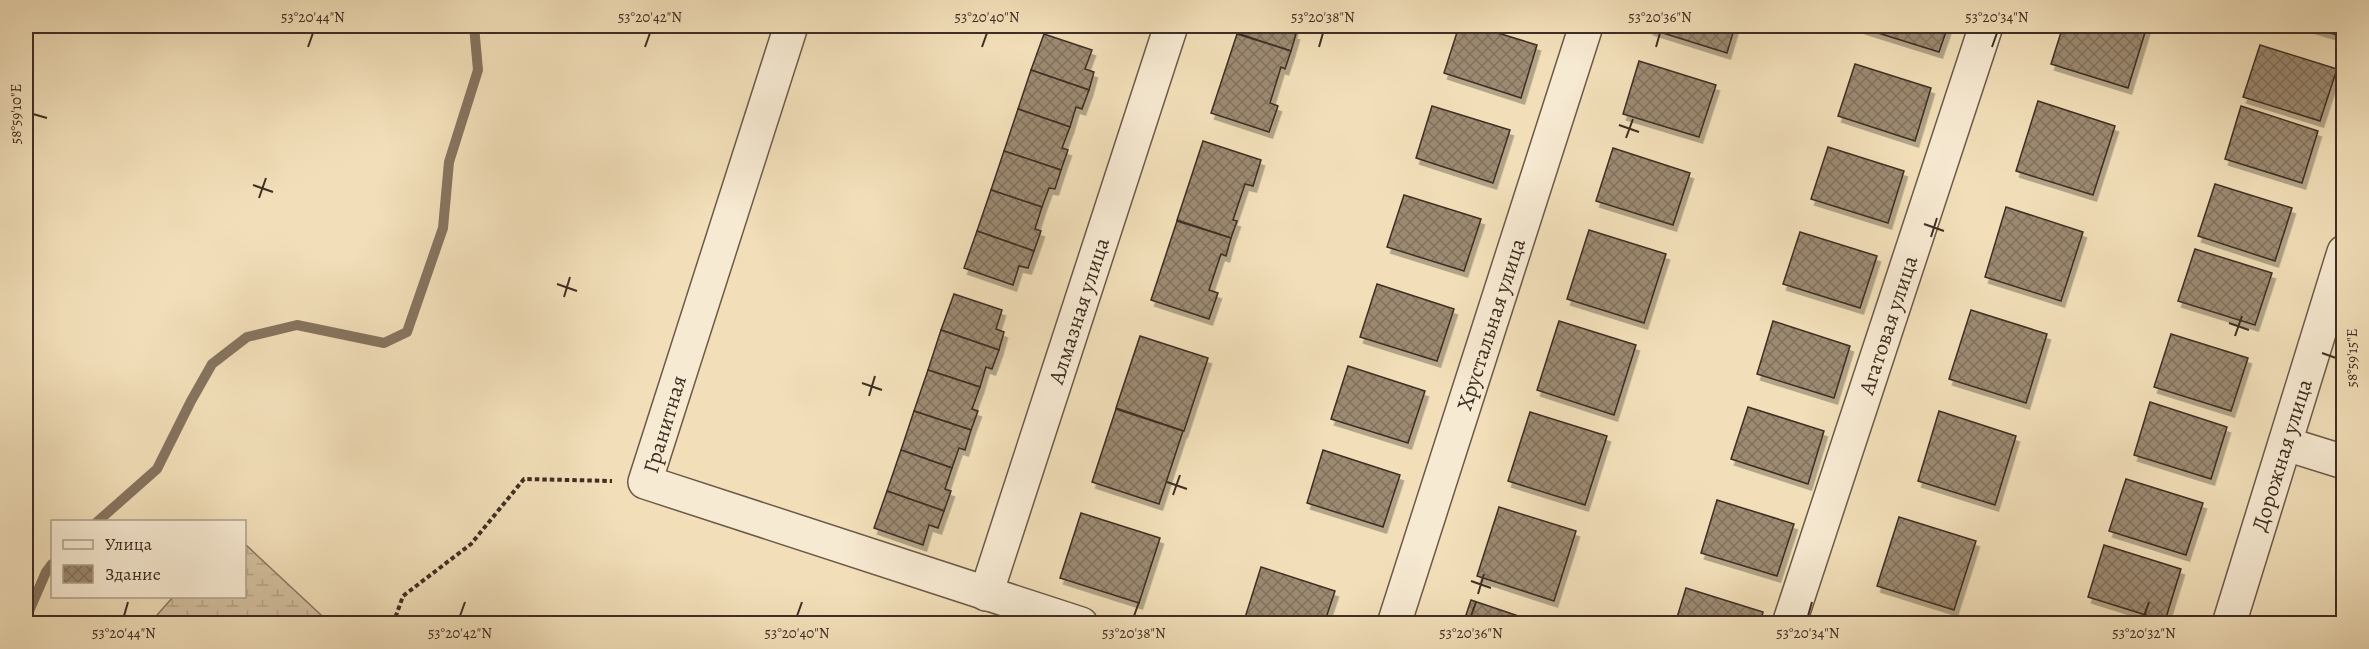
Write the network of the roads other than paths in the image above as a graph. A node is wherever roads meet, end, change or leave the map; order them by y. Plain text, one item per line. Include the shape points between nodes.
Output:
1 (791, 26) edge
2 (1171, 26) edge
3 (1586, 26) edge
4 (1986, 26) edge
5 (2343, 252) edge
6 (2286, 444) junction
7 (2343, 462) edge
8 (986, 594) junction
9 (1081, 624) edge
10 (1394, 624) edge
11 (1789, 624) edge
12 (2229, 624) edge

1 - 8 street, Гранитная via 645,482
2 - 8 street, Алмазная улица
3 - 10 street, Хрустальная улица
4 - 11 street, Агатовая улица
5 - 6 street, Дорожная улица
6 - 7 street
6 - 12 street, Дорожная улица
8 - 9 street, Гранитная

